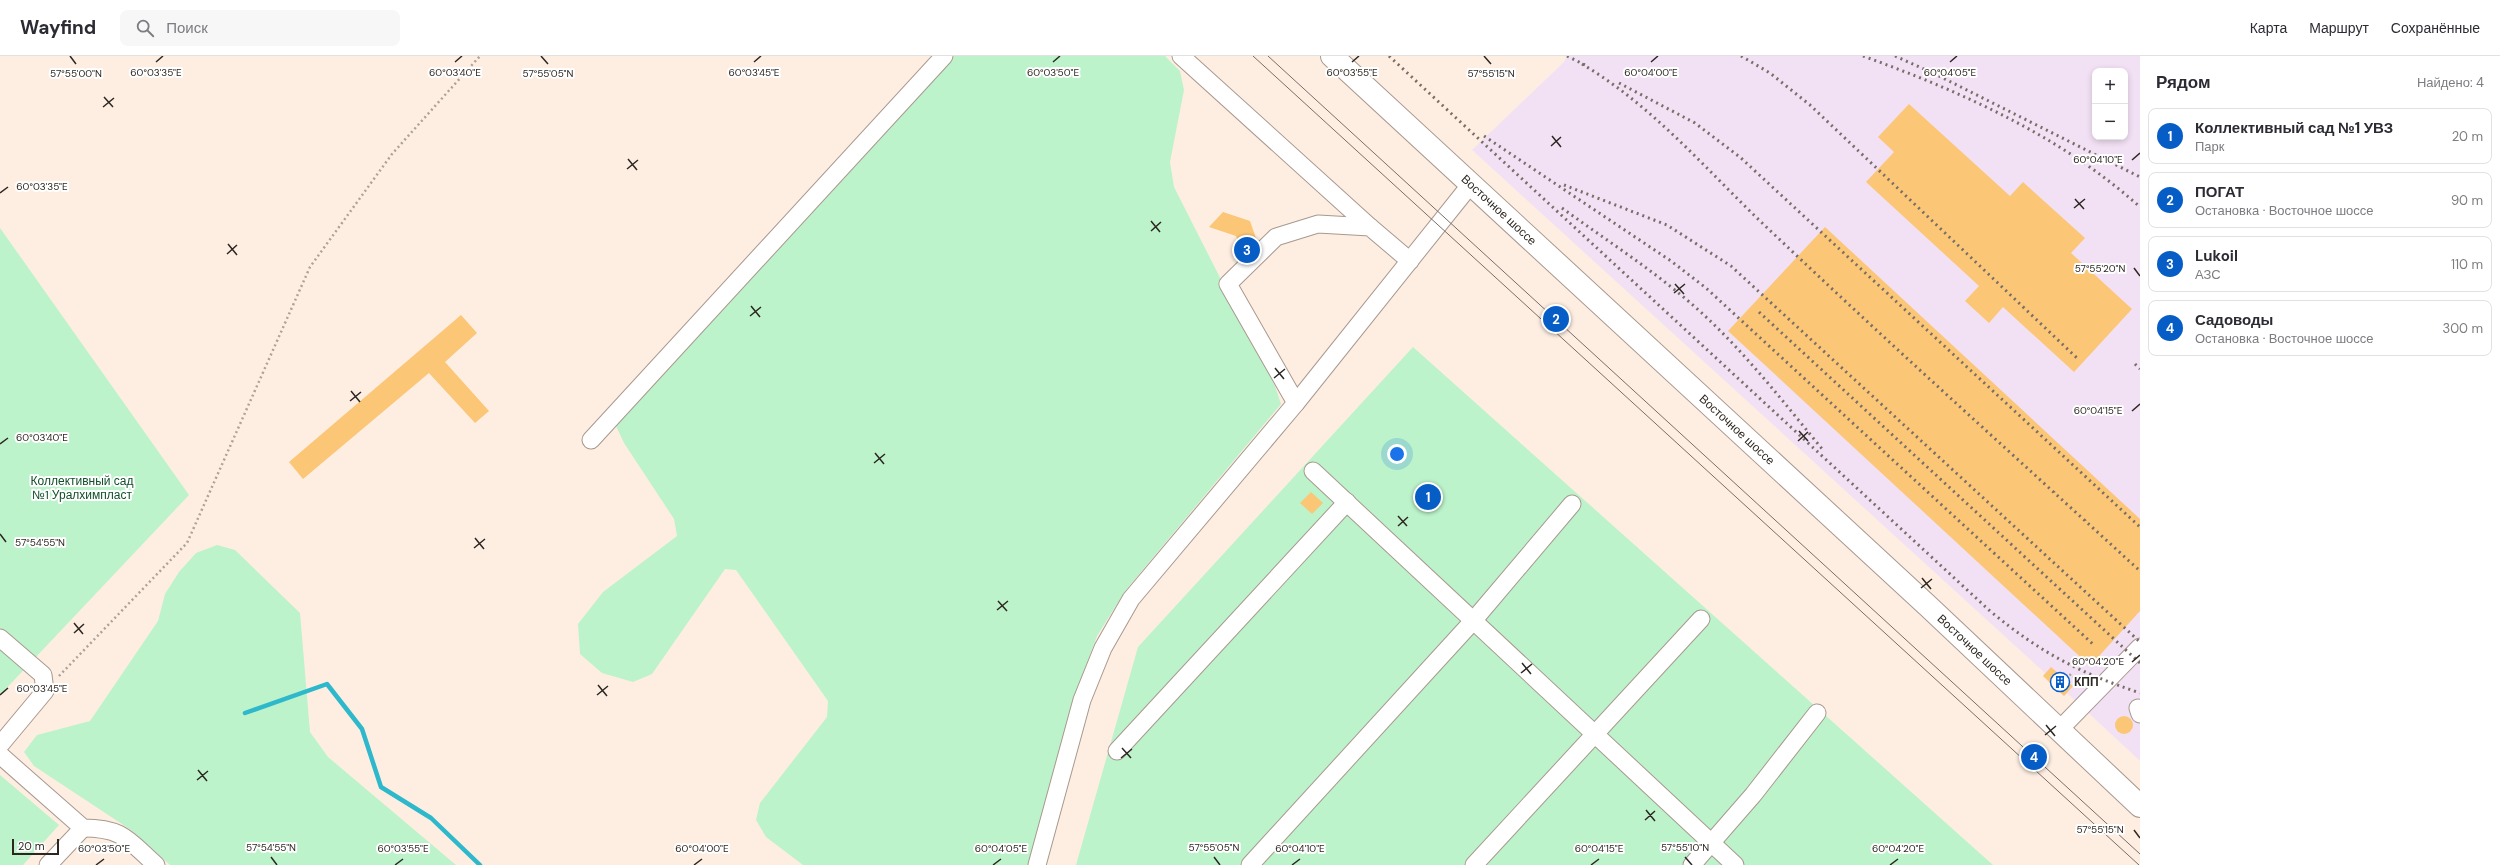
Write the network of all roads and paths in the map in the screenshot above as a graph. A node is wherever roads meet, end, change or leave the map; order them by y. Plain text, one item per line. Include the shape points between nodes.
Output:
1 (480, 56) edge
2 (944, 56) edge
3 (1181, 56) edge
4 (1332, 56) edge
5 (1471, 184) junction
6 (1370, 227) junction
7 (1410, 261) junction
8 (1296, 403) junction
9 (591, 440) dead end
10 (1313, 471) dead end
11 (1347, 502) junction
12 (1572, 504) dead end
13 (1701, 619) dead end
14 (1473, 620) junction
15 (0, 638) edge
16 (2140, 647) edge
17 (45, 691) junction
18 (1817, 713) dead end
19 (2059, 730) junction
20 (1594, 733) junction
21 (0, 745) edge
22 (1117, 751) dead end
23 (0, 755) edge
24 (2140, 806) edge
25 (82, 828) junction
26 (1712, 843) junction
27 (48, 865) edge
28 (156, 865) edge
29 (1037, 865) edge
30 (1250, 865) edge
31 (1474, 865) edge
32 (1692, 865) edge
33 (1735, 865) edge

1 - 17 path via 392,154 310,267 187,543
2 - 9 street
3 - 6 street
4 - 5 main road, Восточное шоссе
5 - 7 street
5 - 19 main road, Восточное шоссе
6 - 7 street
6 - 8 street via 1318,224 1276,237 1228,284
7 - 8 street
8 - 29 street via 1131,599 1103,648 1082,700
10 - 11 street
11 - 14 street
11 - 22 street
12 - 14 street
13 - 20 street
14 - 20 street
14 - 30 street
15 - 17 street via 44,675
16 - 19 street
17 - 21 street
18 - 26 street via 1754,795
19 - 24 main road, Восточное шоссе
20 - 26 street
20 - 31 street
23 - 25 street
25 - 27 street
25 - 28 street via 98,828 121,833
26 - 32 street
26 - 33 street

